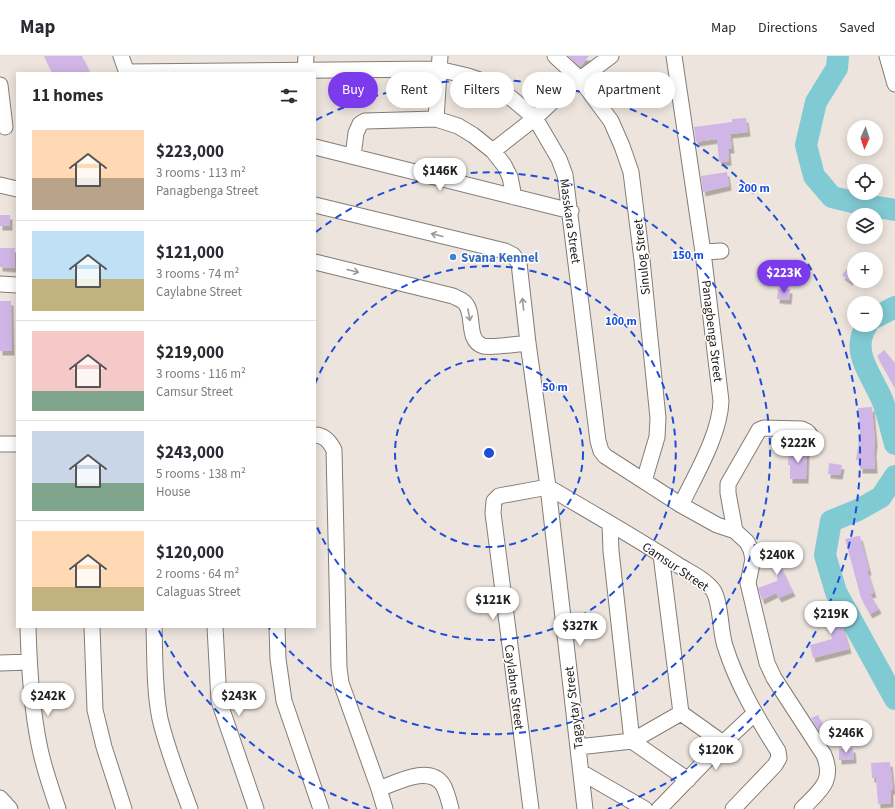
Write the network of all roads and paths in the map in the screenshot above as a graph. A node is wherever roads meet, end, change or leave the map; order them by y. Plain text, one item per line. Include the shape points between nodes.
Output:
1 (121, 56) edge
2 (555, 56) edge
3 (611, 56) edge
4 (674, 56) edge
5 (888, 56) edge
6 (439, 63) edge
7 (306, 66) edge
8 (127, 72) edge
9 (580, 79) junction
10 (895, 84) edge
11 (0, 85) edge
12 (535, 118) junction
13 (436, 120) junction
14 (7, 127) edge
15 (316, 147) edge
16 (493, 151) junction
17 (353, 156) junction
18 (0, 185) edge
19 (16, 189) edge
20 (514, 197) junction
21 (316, 205) edge
22 (571, 211) junction
23 (721, 250) dead end
24 (703, 252) junction
25 (316, 262) edge
26 (0, 284) edge
27 (16, 285) edge
28 (528, 343) junction
29 (316, 435) edge
30 (813, 441) dead end
31 (0, 444) edge
32 (16, 444) edge
33 (644, 481) junction
34 (548, 487) junction
35 (682, 504) junction
36 (610, 524) junction
37 (735, 531) junction
38 (661, 555) junction
39 (28, 628) edge
40 (92, 628) edge
41 (154, 628) edge
42 (215, 628) edge
43 (277, 628) edge
44 (29, 662) junction
45 (0, 663) edge
46 (681, 713) junction
47 (754, 714) junction
48 (632, 741) junction
49 (723, 743) junction
50 (578, 747) junction
51 (581, 772) junction
52 (688, 780) junction
53 (378, 789) junction
54 (0, 798) edge
55 (10, 809) edge
56 (58, 809) edge
57 (124, 809) edge
58 (190, 809) edge
59 (256, 809) edge
60 (321, 809) edge
61 (385, 809) edge
62 (451, 809) edge
63 (531, 809) edge
64 (585, 809) edge
65 (645, 809) edge
66 (660, 809) edge
67 (733, 809) edge
68 (802, 809) edge

1 - 8 street
2 - 9 street, Sinulog Street
3 - 9 street
4 - 24 street, Panagbenga Street
5 - 10 street
6 - 7 street, Masskara Street
6 - 12 street, Masskara Street via 489,83
6 - 13 street
7 - 8 street, Masskara Street
9 - 12 street
9 - 33 street, Sinulog Street via 611,121 631,172 658,418 657,437
11 - 14 street
12 - 16 street
12 - 22 street, Masskara Street via 566,175
13 - 16 street via 458,126
13 - 17 street via 365,121 360,124 356,133
15 - 17 street
16 - 20 street via 510,177
17 - 20 street
18 - 19 street
20 - 22 street
28 -> 21 street via 519,263 513,255
22 - 33 street, Masskara Street via 598,441 605,456
23 - 24 street
24 - 35 street, Panagbenga Street via 721,411 716,430
25 -> 28 street via 453,296 464,301 477,343 485,346
26 - 27 street
28 - 34 street
29 - 53 street via 330,442 334,450 341,682
30 - 37 street via 811,435 802,429 759,430 728,484
31 - 32 street
33 - 35 street, Masskara Street
34 - 36 street, Camsur Street
34 - 50 street, Tagaytay Street
34 - 63 street, Caylabne Street via 499,496 494,501 493,513
35 - 37 street, Masskara Street via 717,525
36 - 38 street, Camsur Street
36 - 48 street
37 - 68 street via 747,542 751,550 753,559 748,583 767,663 824,755 827,764 826,782
38 - 46 street
38 - 47 street, Camsur Street via 713,590 724,644
39 - 44 street
40 - 57 street via 95,710
41 - 58 street via 156,695 160,718
42 - 59 street via 219,701
43 - 60 street via 284,701
44 - 45 street
44 - 56 street via 39,745
46 - 48 street
46 - 49 street
47 - 49 street
47 - 67 street, Camsur Street via 778,751 779,758
48 - 50 street
48 - 52 street
49 - 52 street
50 - 51 street, Tagaytay Street
51 - 64 street, Tagaytay Street
51 - 65 street
52 - 66 street
53 - 61 street
53 - 62 street via 418,775 429,775 439,780 443,786
54 - 55 street

